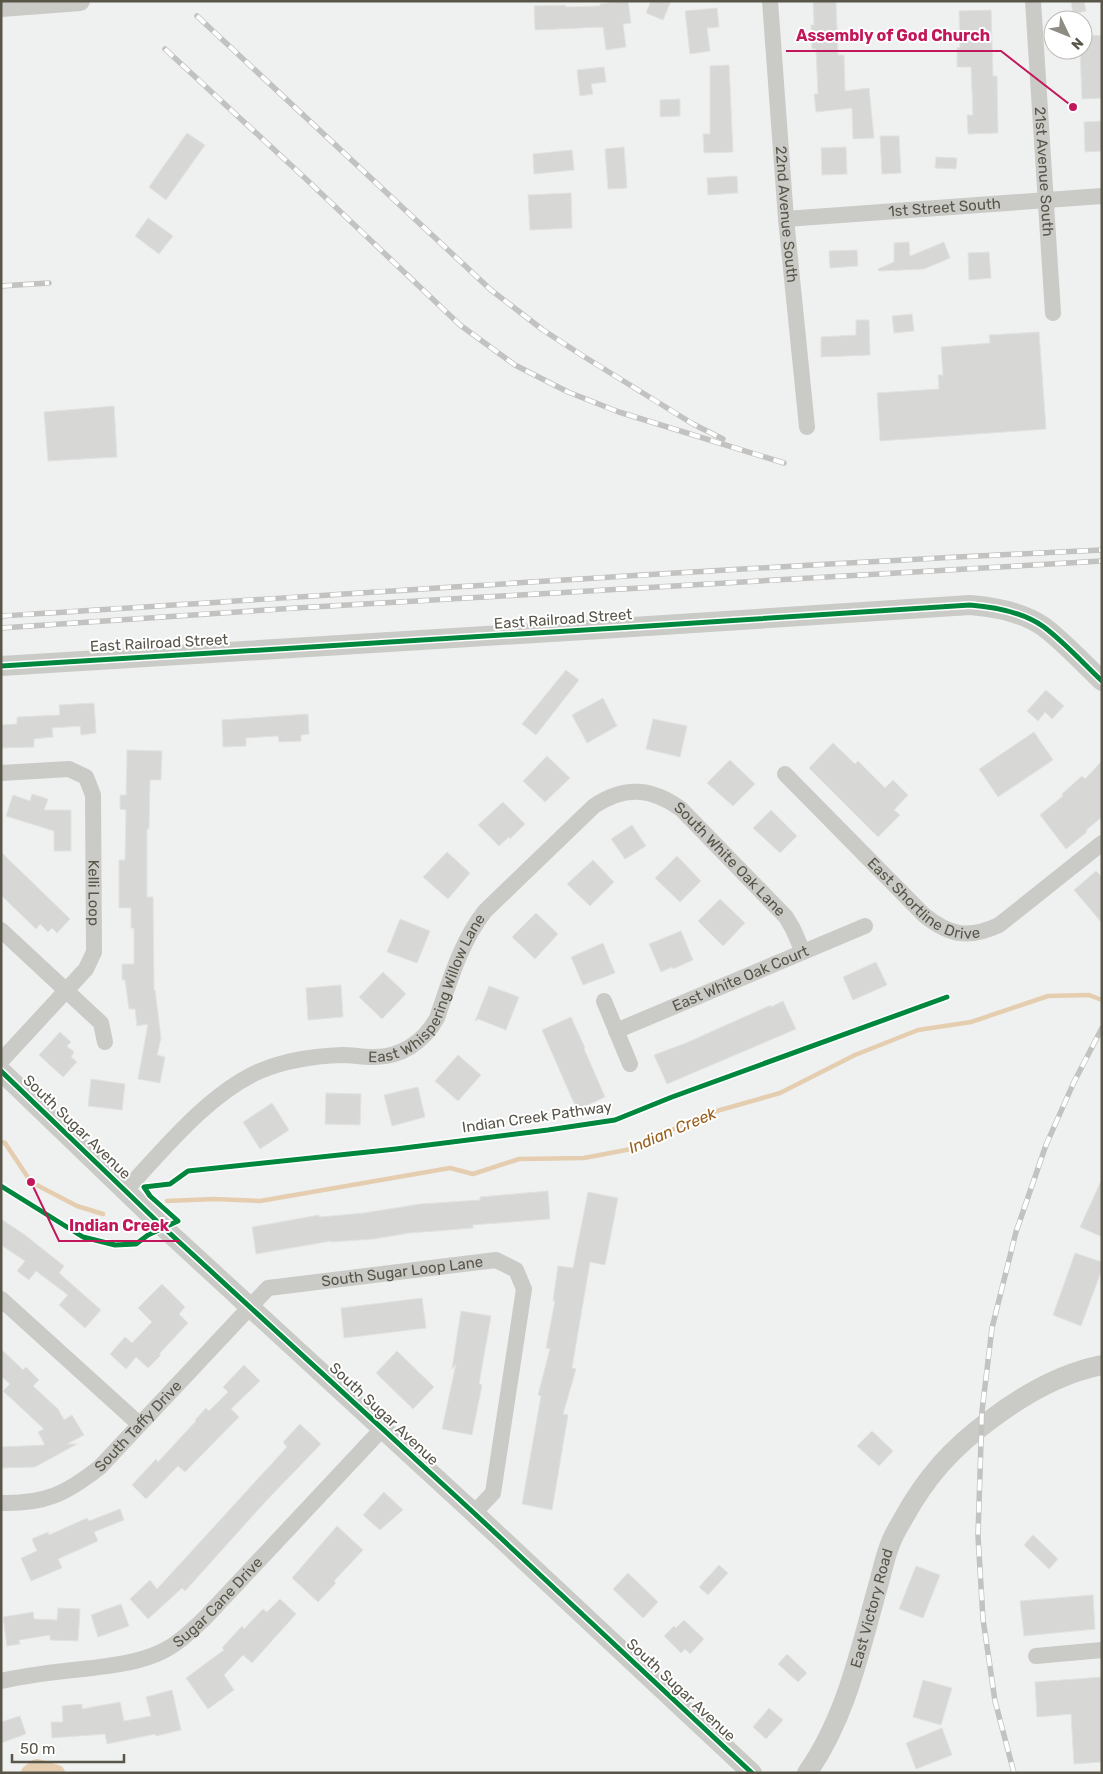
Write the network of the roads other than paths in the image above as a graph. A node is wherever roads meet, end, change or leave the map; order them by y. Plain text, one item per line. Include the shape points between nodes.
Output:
1 (80, 1) edge
2 (770, 1) edge
3 (1033, 1) edge
4 (1, 7) edge
5 (1102, 196) edge
6 (1046, 201) junction
7 (786, 219) junction
8 (1053, 313) dead end
9 (807, 427) dead end
10 (1, 666) edge
11 (1102, 681) edge
12 (1, 773) edge
13 (785, 774) dead end
14 (636, 791) joint
15 (1102, 843) edge
16 (865, 926) dead end
17 (1, 930) edge
18 (803, 952) junction
19 (67, 990) junction
20 (604, 1001) dead end
21 (616, 1031) junction
22 (105, 1042) dead end
23 (1, 1061) edge
24 (630, 1064) dead end
25 (1, 1071) edge
26 (125, 1191) junction
27 (1, 1299) edge
28 (250, 1307) junction
29 (1102, 1365) edge
30 (139, 1424) junction
31 (382, 1429) junction
32 (1, 1502) edge
33 (474, 1514) junction
34 (1102, 1650) edge
35 (1036, 1656) dead end
36 (1, 1681) edge
37 (752, 1773) edge
38 (806, 1773) edge

1 - 4 street
2 - 7 street, 22nd Avenue South
3 - 6 street, 21st Avenue South
5 - 6 street, 1st Street South
6 - 7 street, 1st Street South
6 - 8 street, 21st Avenue South
7 - 9 street, 22nd Avenue South
10 - 11 street, East Railroad Street via 970,605 993,607 1043,626
12 - 19 street, Kelli Loop via 69,769 86,777 93,795 94,952 86,969
13 - 15 street, East Shortline Drive via 924,915 948,931 967,934 984,932 999,925
14 - 18 street, South White Oak Lane via 667,799 681,809 786,917
14 - 26 street, East Whispering Willow Lane via 620,793 594,806 485,911 463,945 431,1029 408,1049 388,1056 310,1057 259,1071 223,1092 205,1108
16 - 18 street, East White Oak Court
17 - 19 street
18 - 21 street, East White Oak Court
19 - 22 street via 101,1023
19 - 23 street, Kelli Loop
20 - 21 street
21 - 24 street
25 - 26 street, South Sugar Avenue
26 - 28 street, South Sugar Avenue
27 - 30 street
28 - 30 street, South Taffy Drive
28 - 31 street, South Sugar Avenue
28 - 33 street, South Sugar Loop Lane via 268,1288 496,1260 516,1270 524,1288 493,1493
29 - 38 street, East Victory Road via 1064,1376 1004,1410 951,1452 917,1494 891,1542 840,1714
30 - 32 street, South Taffy Drive via 100,1467 77,1485 51,1497 21,1503
31 - 33 street, South Sugar Avenue
31 - 36 street, Sugar Cane Drive via 185,1637 163,1651 139,1660
33 - 37 street, South Sugar Avenue
34 - 35 street

